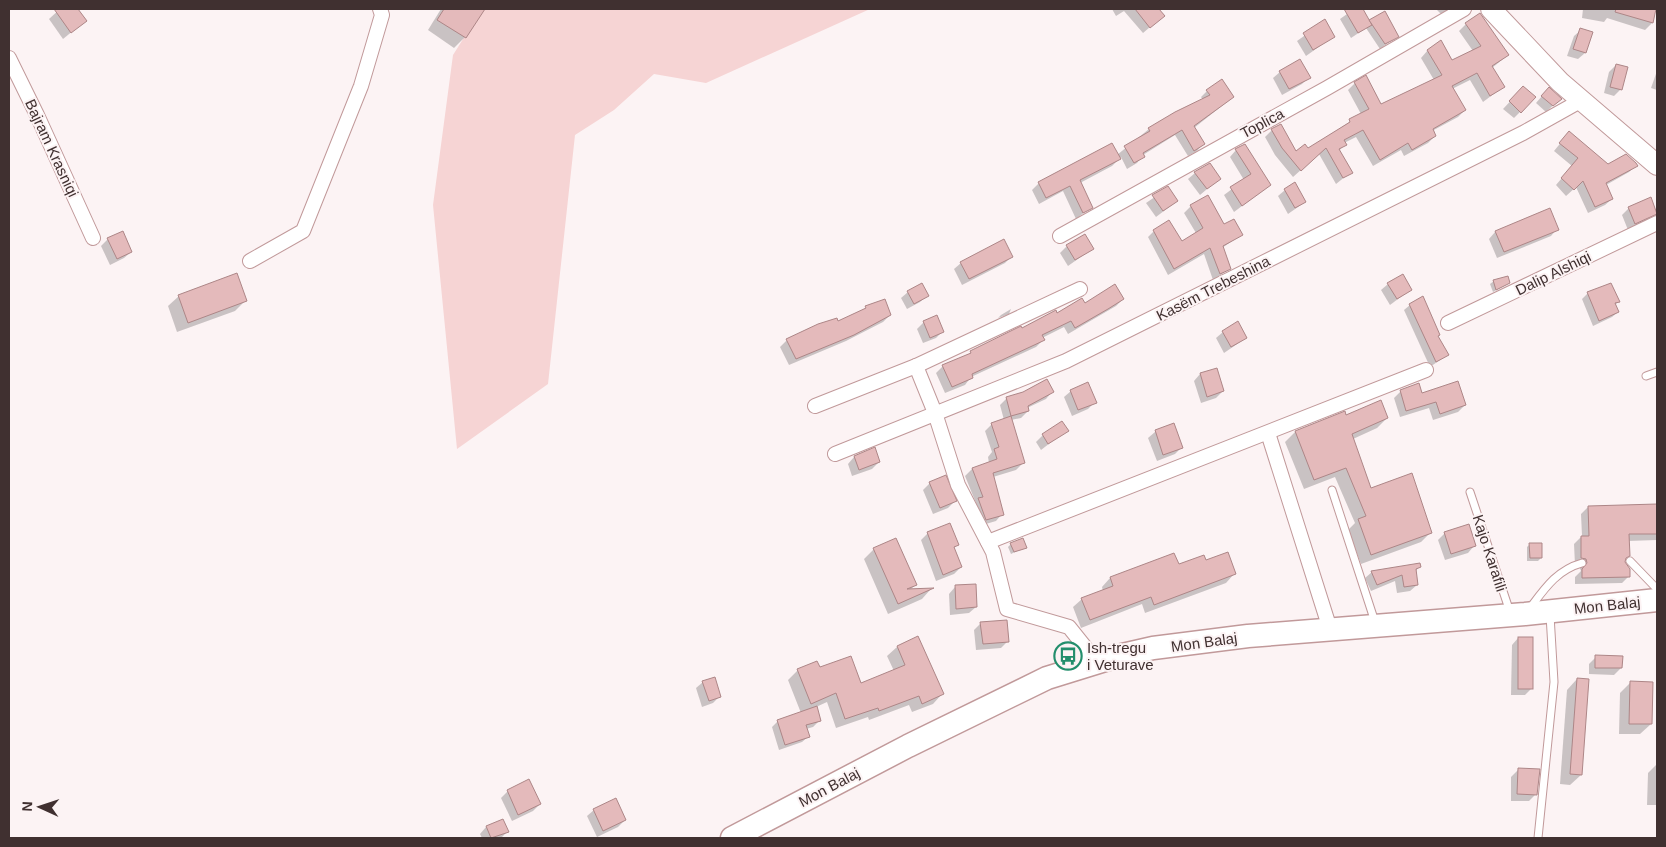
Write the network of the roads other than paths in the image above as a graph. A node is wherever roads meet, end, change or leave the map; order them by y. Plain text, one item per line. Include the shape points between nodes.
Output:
1 (380, 9) edge
2 (1464, 9) edge
3 (1491, 9) edge
4 (9, 58) edge
5 (1582, 100) junction
6 (1657, 165) edge
7 (1657, 223) edge
8 (1060, 236) dead end
9 (93, 238) dead end
10 (250, 261) dead end
11 (1080, 289) dead end
12 (1448, 323) dead end
13 (916, 366) junction
14 (1426, 370) dead end
15 (1657, 372) edge
16 (1646, 376) dead end
17 (815, 406) dead end
18 (935, 413) junction
19 (1268, 433) junction
20 (835, 454) dead end
21 (1332, 490) dead end
22 (1470, 492) dead end
23 (988, 542) junction
24 (1630, 561) dead end
25 (1582, 563) dead end
26 (1657, 589) edge
27 (1657, 600) edge
28 (1550, 611) junction
29 (1518, 615) junction
30 (1376, 625) junction
31 (1330, 629) junction
32 (1090, 664) junction
33 (732, 838) edge
34 (1538, 838) edge

1 - 10 street via 382,15 362,86 303,231
2 - 8 street, Toplica
3 - 5 street via 1560,82
4 - 9 street, Bajram Krasniqi
5 - 6 street
5 - 18 street, Kasëm Trebeshina via 1523,134 1082,354
7 - 12 street, Dalip Alshiqi
11 - 13 street
13 - 17 street
13 - 18 street
14 - 19 street
15 - 16 lane
18 - 20 street, Kasëm Trebeshina
18 - 23 street via 958,486
19 - 23 street
19 - 31 street
21 - 30 lane
22 - 29 lane, Kajo Karafili
23 - 32 street via 996,561 1007,609 1069,627 1085,647
24 - 26 lane
25 - 29 lane via 1558,574
27 - 28 main road, Mon Balaj
28 - 29 main road, Mon Balaj
28 - 34 lane via 1554,682
29 - 30 main road, Mon Balaj
30 - 31 main road, Mon Balaj
31 - 32 main road, Mon Balaj via 1153,648
32 - 33 main road, Mon Balaj via 1048,678 908,746

